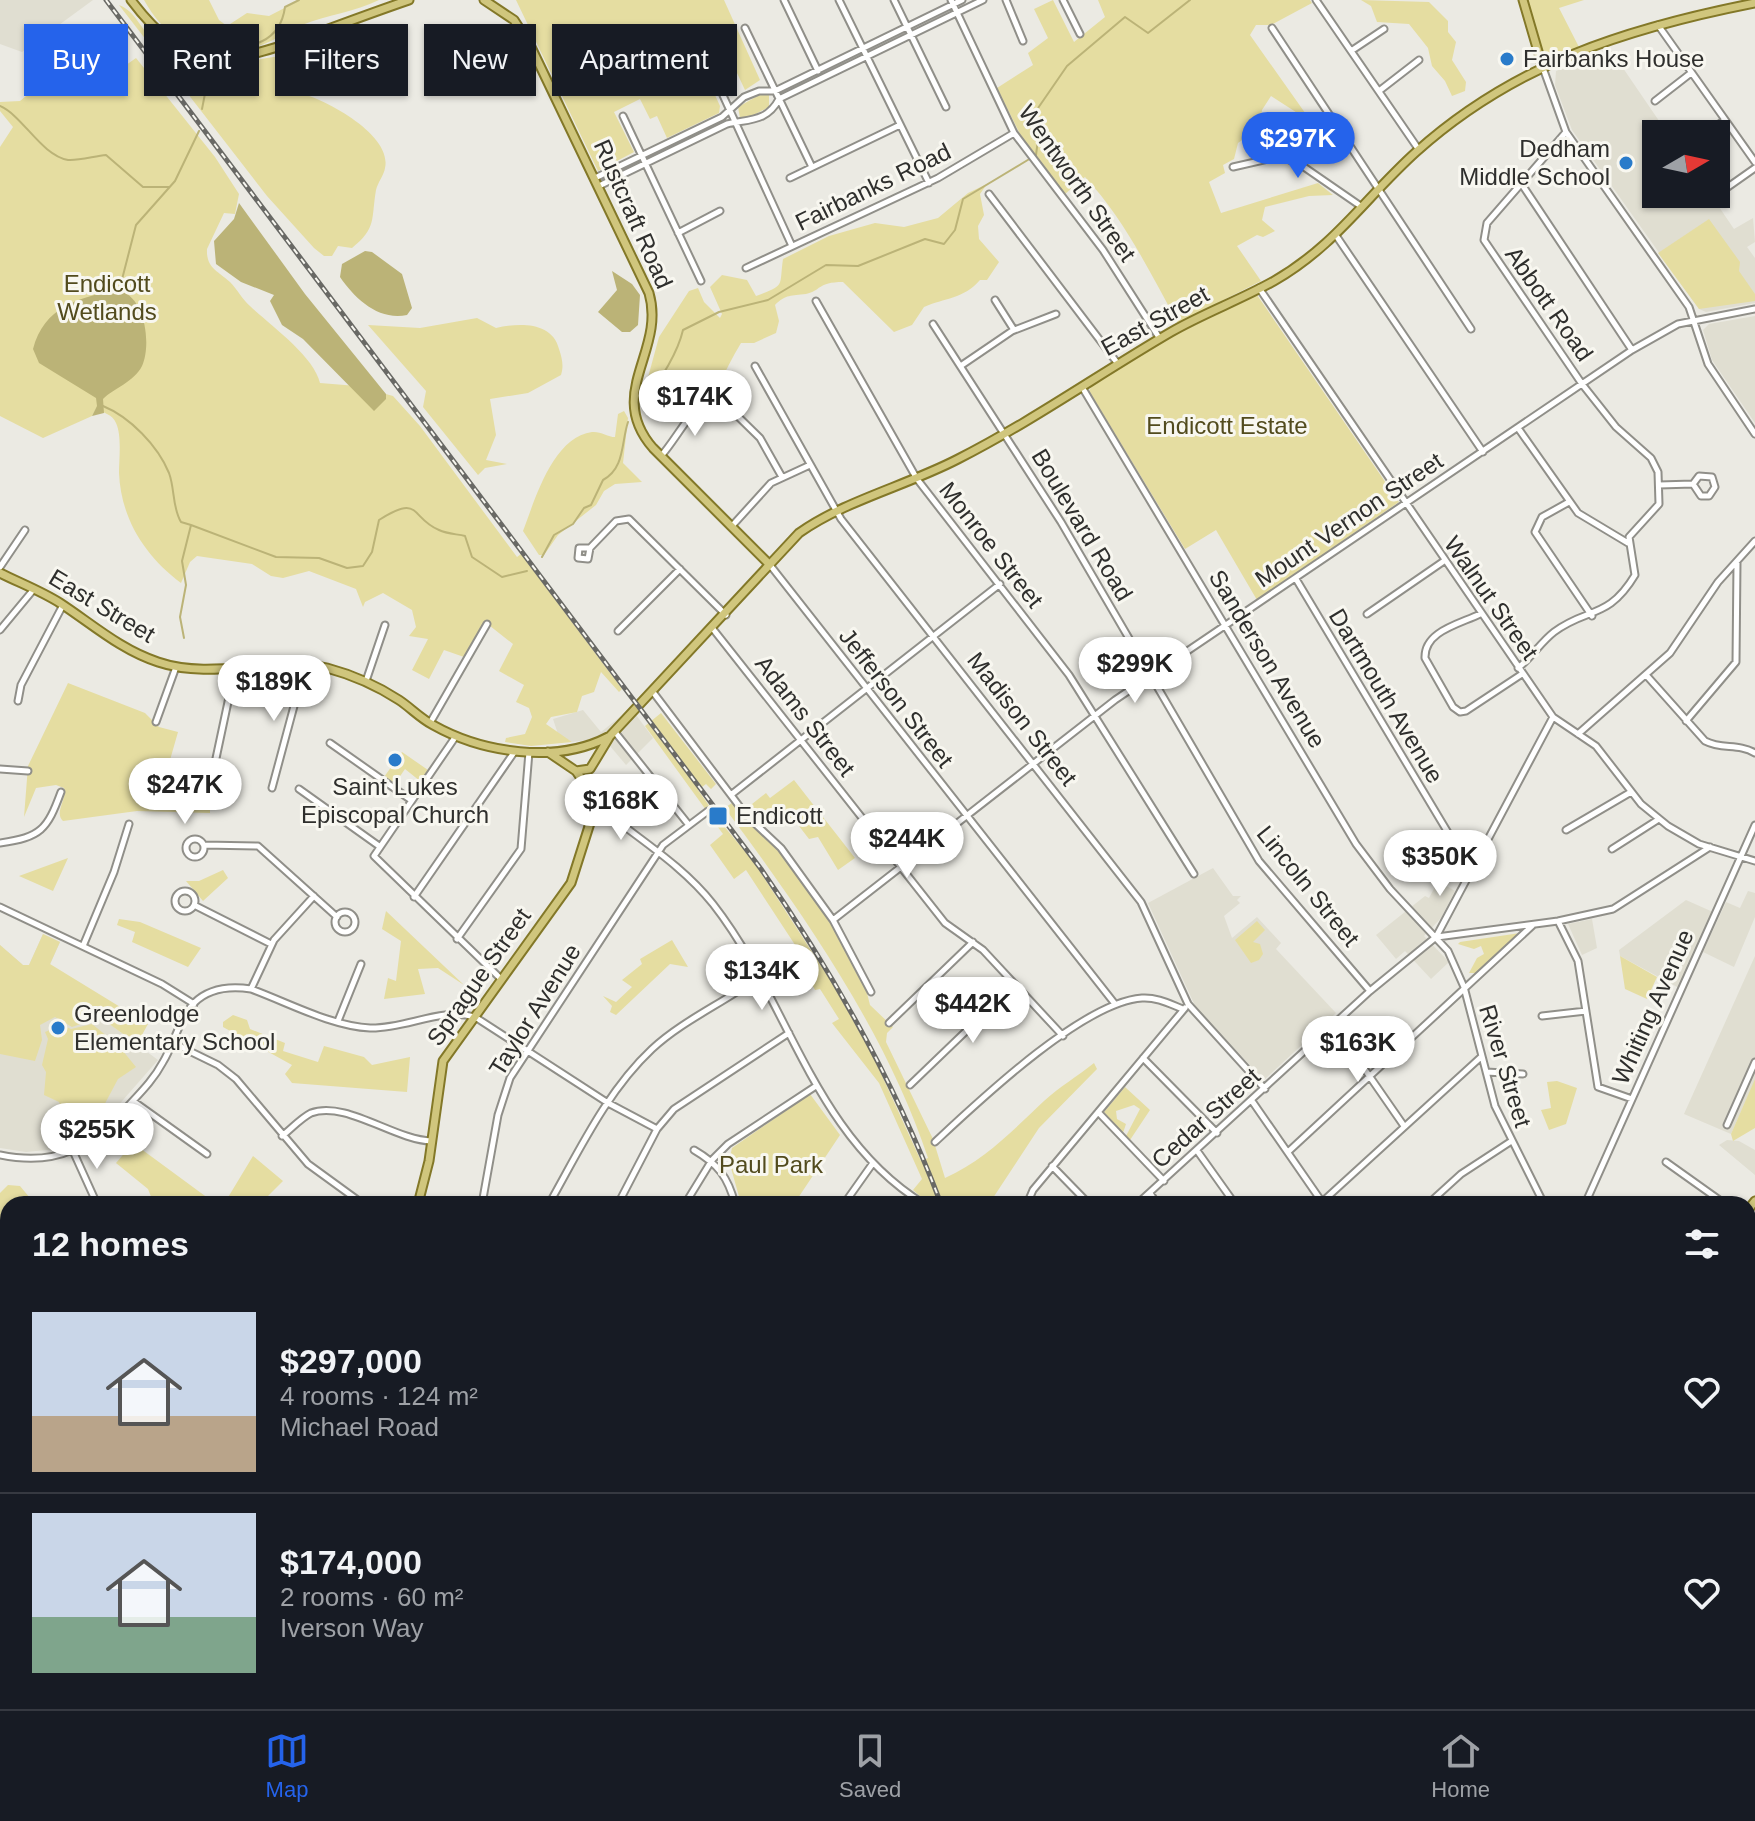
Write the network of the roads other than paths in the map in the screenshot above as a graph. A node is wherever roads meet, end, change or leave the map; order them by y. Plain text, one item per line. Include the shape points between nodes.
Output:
1 (131, 0) edge
2 (409, 0) edge
3 (484, 0) edge
4 (784, 0) edge
5 (839, 0) edge
6 (894, 0) edge
7 (962, 0) edge
8 (983, 0) edge
9 (1006, 0) edge
10 (1063, 0) edge
11 (1316, 0) edge
12 (1523, 0) edge
13 (952, 2) edge
14 (1755, 3) edge
15 (955, 13) junction
16 (1658, 24) junction
17 (907, 27) junction
18 (745, 28) dead end
19 (1272, 28) dead end
20 (1384, 29) dead end
21 (1080, 34) dead end
22 (909, 35) junction
23 (1023, 41) dead end
24 (863, 48) junction
25 (1351, 51) junction
26 (866, 57) junction
27 (1419, 60) dead end
28 (1542, 65) junction
29 (818, 71) junction
30 (1691, 73) junction
31 (821, 78) junction
32 (775, 91) junction
33 (1379, 91) junction
34 (725, 96) edge
35 (779, 99) junction
36 (1655, 101) dead end
37 (946, 107) dead end
38 (731, 108) junction
39 (623, 116) dead end
40 (1725, 120) edge
41 (739, 123) junction
42 (900, 125) junction
43 (1730, 128) edge
44 (1566, 132) junction
45 (1014, 133) junction
46 (1419, 150) junction
47 (643, 156) junction
48 (644, 164) junction
49 (1755, 165) edge
50 (812, 167) junction
51 (1233, 167) dead end
52 (790, 178) dead end
53 (597, 182) junction
54 (929, 183) junction
55 (1521, 183) junction
56 (1730, 185) edge
57 (1378, 189) junction
58 (989, 194) dead end
59 (1362, 207) junction
60 (720, 211) dead end
61 (678, 233) junction
62 (1337, 237) junction
63 (792, 246) junction
64 (746, 268) dead end
65 (701, 281) dead end
66 (1259, 288) junction
67 (995, 300) dead end
68 (816, 301) dead end
69 (1755, 309) edge
70 (1056, 314) dead end
71 (1694, 320) junction
72 (933, 324) dead end
73 (1471, 329) dead end
74 (1014, 330) junction
75 (1160, 339) junction
76 (1632, 350) junction
77 (1118, 364) junction
78 (962, 365) junction
79 (755, 366) dead end
80 (1582, 384) junction
81 (1082, 387) junction
82 (1518, 428) junction
83 (1005, 434) junction
84 (1755, 434) edge
85 (1483, 452) junction
86 (661, 456) junction
87 (810, 465) junction
88 (782, 477) junction
89 (917, 479) junction
90 (1693, 484) junction
91 (1659, 485) junction
92 (1569, 502) junction
93 (1404, 505) junction
94 (836, 512) junction
95 (732, 526) junction
96 (25, 530) dead end
97 (1755, 541) edge
98 (1629, 544) junction
99 (590, 548) dead end
100 (1444, 561) junction
101 (1737, 562) junction
102 (769, 564) junction
103 (0, 567) edge
104 (680, 569) junction
105 (0, 573) edge
106 (1296, 579) junction
107 (1000, 584) junction
108 (34, 589) junction
109 (63, 605) junction
110 (1367, 614) dead end
111 (1480, 614) junction
112 (726, 615) junction
113 (1592, 616) junction
114 (487, 624) dead end
115 (385, 625) dead end
116 (1224, 625) junction
117 (713, 629) junction
118 (0, 630) edge
119 (618, 631) dead end
120 (934, 637) junction
121 (305, 665) junction
122 (176, 667) junction
123 (235, 669) junction
124 (1520, 671) junction
125 (1647, 676) junction
126 (1151, 677) junction
127 (366, 681) junction
128 (867, 689) junction
129 (653, 692) junction
130 (18, 701) dead end
131 (1095, 715) junction
132 (1553, 717) junction
133 (1686, 721) junction
134 (156, 722) dead end
135 (430, 723) junction
136 (612, 734) junction
137 (1578, 734) junction
138 (456, 735) junction
139 (800, 741) junction
140 (330, 743) dead end
141 (584, 747) junction
142 (574, 748) junction
143 (515, 750) junction
144 (529, 751) junction
145 (548, 752) junction
146 (1755, 753) edge
147 (215, 763) dead end
148 (1032, 763) junction
149 (592, 765) junction
150 (573, 768) junction
151 (0, 769) edge
152 (28, 771) dead end
153 (272, 788) dead end
154 (299, 789) dead end
155 (589, 789) junction
156 (61, 792) dead end
157 (1631, 792) junction
158 (732, 794) junction
159 (411, 800) junction
160 (602, 809) junction
161 (708, 811) dead end
162 (964, 817) junction
163 (1659, 819) junction
164 (129, 824) dead end
165 (688, 824) junction
166 (1755, 825) edge
167 (1566, 830) dead end
168 (0, 843) edge
169 (204, 845) dead end
170 (379, 846) junction
171 (1710, 847) junction
172 (1612, 849) dead end
173 (658, 851) junction
174 (1741, 856) junction
175 (1755, 861) edge
176 (900, 867) junction
177 (1471, 872) junction
178 (1194, 874) dead end
179 (314, 896) junction
180 (414, 897) junction
181 (194, 905) dead end
182 (0, 907) edge
183 (337, 917) dead end
184 (833, 920) junction
185 (1558, 921) junction
186 (1533, 925) junction
187 (1436, 937) junction
188 (457, 939) junction
189 (973, 942) junction
190 (271, 944) junction
191 (83, 946) junction
192 (361, 964) dead end
193 (760, 976) junction
194 (501, 979) junction
195 (1015, 984) junction
196 (1464, 987) junction
197 (251, 989) junction
198 (1370, 991) junction
199 (871, 992) dead end
200 (194, 1004) junction
201 (1115, 1004) junction
202 (1186, 1007) junction
203 (1586, 1011) junction
204 (1542, 1016) dead end
205 (475, 1017) junction
206 (338, 1021) junction
207 (889, 1023) dead end
208 (1334, 1025) junction
209 (789, 1033) junction
210 (1063, 1036) junction
211 (173, 1043) junction
212 (526, 1052) junction
213 (1481, 1057) junction
214 (1143, 1058) junction
215 (1755, 1062) edge
216 (1486, 1072) junction
217 (1523, 1074) dead end
218 (1370, 1076) junction
219 (910, 1085) dead end
220 (816, 1086) junction
221 (1265, 1089) junction
222 (1632, 1099) junction
223 (133, 1101) junction
224 (1252, 1101) junction
225 (608, 1103) junction
226 (1098, 1112) junction
227 (1727, 1125) dead end
228 (1404, 1126) junction
229 (657, 1129) junction
230 (1217, 1133) junction
231 (282, 1136) junction
232 (431, 1141) junction
233 (935, 1142) dead end
234 (1510, 1142) junction
235 (694, 1150) dead end
236 (73, 1151) junction
237 (1289, 1151) junction
238 (1198, 1152) junction
239 (207, 1154) dead end
240 (0, 1155) edge
241 (712, 1160) junction
242 (1666, 1162) dead end
243 (873, 1163) junction
244 (1052, 1166) junction
245 (1164, 1181) junction
246 (1150, 1193) junction
247 (93, 1196) edge
248 (352, 1196) edge
249 (420, 1196) edge
250 (484, 1196) edge
251 (554, 1196) edge
252 (622, 1196) edge
253 (690, 1196) edge
254 (732, 1196) edge
255 (850, 1196) edge
256 (914, 1196) edge
257 (1032, 1196) edge
258 (1081, 1196) edge
259 (1146, 1196) edge
260 (1152, 1196) edge
261 (1229, 1196) edge
262 (1318, 1196) edge
263 (1330, 1196) edge
264 (1437, 1196) edge
265 (1540, 1196) edge
266 (1589, 1196) edge
267 (1714, 1196) edge

1 - 2 main road via 178,48 224,60 273,49
3 - 53 main road, Rustcraft Road via 522,31
4 - 29 street
5 - 24 street
6 - 17 street
7 - 13 street
8 - 15 street
9 - 23 street
10 - 21 street
11 - 25 street
12 - 28 main road
13 - 15 street, Wentworth Street
13 - 17 street
14 - 16 main road, East Street
15 - 22 street
15 - 45 street, Wentworth Street
16 - 28 main road, East Street
16 - 30 street
17 - 22 street
17 - 24 street
18 - 32 street
19 - 57 street
20 - 25 street
22 - 26 street
22 - 37 street
24 - 26 street
24 - 29 street
25 - 33 street
26 - 31 street
26 - 42 street
27 - 33 street
28 - 44 street
28 - 46 main road, East Street via 1491,95
29 - 31 street
29 - 32 street
30 - 36 street
30 - 40 street
31 - 35 street
32 - 35 street
32 - 38 street via 755,92
33 - 46 street
34 - 38 street
35 - 41 street via 769,114
35 - 50 street
38 - 41 street
38 - 47 street
39 - 47 street
41 - 48 street
41 - 63 street
42 - 50 street
42 - 54 street
43 - 49 street
44 - 55 street, Abbott Road
44 - 71 street
45 - 54 street, Fairbanks Road
45 - 75 street, Wentworth Street via 1103,250
46 - 57 main road, East Street
47 - 48 street
47 - 53 street
48 - 53 street
48 - 61 street
49 - 56 street
50 - 52 street
51 - 59 street via 1281,156
53 - 86 main road, Rustcraft Road via 652,301 651,332 633,405 643,434
54 - 63 street, Fairbanks Road
55 - 76 street
55 - 80 street, Abbott Road via 1487,223 1484,240
57 - 59 main road, East Street
57 - 73 street
58 - 77 street
59 - 62 main road, East Street
60 - 61 street
61 - 65 street
62 - 66 main road, East Street
62 - 85 street
63 - 64 street, Fairbanks Road
66 - 75 main road, East Street
66 - 93 street, Walnut Street
67 - 74 street
68 - 89 street, Monroe Street
69 - 71 street, Mount Vernon Street
70 - 74 street
71 - 76 street, Mount Vernon Street
71 - 84 street via 1708,364
72 - 78 street, Boulevard Road
74 - 78 street
75 - 77 main road, East Street
76 - 80 street, Mount Vernon Street
77 - 81 main road, East Street
78 - 83 street, Boulevard Road
79 - 87 street, Madison Street
80 - 82 street, Mount Vernon Street
80 - 91 street, Abbott Road via 1616,427 1651,458
81 - 83 main road, East Street
81 - 116 street, Sanderson Avenue
82 - 85 street, Mount Vernon Street
82 - 92 street
83 - 89 main road, East Street
83 - 126 street, Boulevard Road
85 - 93 street, Mount Vernon Street
86 - 88 street via 701,402 715,394 760,438
86 - 95 main road, Rustcraft Road
87 - 88 street
87 - 94 street, Madison Street
88 - 95 street via 766,487
89 - 94 main road, East Street
89 - 107 street, Monroe Street
90 - 90 street via 1706,474 1715,487 1712,494 1701,496
90 - 91 street
91 - 98 street via 1659,504 1629,537
92 - 98 street via 1589,521
92 - 113 street via 1536,522 1535,532
93 - 100 street, Walnut Street
93 - 106 street, Mount Vernon Street
94 - 102 main road, East Street via 799,533
94 - 120 street, Madison Street
95 - 102 main road, Rustcraft Road
96 - 103 street
97 - 101 street
98 - 113 street via 1635,575 1622,594
99 - 104 street via 616,521 629,519
100 - 110 street
100 - 111 street, Walnut Street
101 - 125 street
101 - 133 street via 1736,662
102 - 112 main road, East Street
102 - 128 street, Jefferson Street
104 - 112 street
104 - 119 street
105 - 108 main road, East Street
106 - 116 street, Mount Vernon Street
106 - 177 street, Dartmouth Avenue
107 - 120 street
107 - 131 street, Monroe Street
108 - 109 main road, East Street
108 - 118 street
109 - 122 main road, East Street via 108,638
109 - 130 street via 21,685
111 - 124 street, Walnut Street
111 - 124 street via 1442,631 1424,649 1453,707 1466,711
112 - 117 main road, East Street
113 - 124 street via 1557,630
114 - 135 street
115 - 127 street
116 - 126 street, Mount Vernon Street
116 - 187 street, Sanderson Avenue via 1372,868
117 - 129 main road, East Street
117 - 139 street, Adams Street
120 - 128 street
120 - 148 street, Madison Street
121 - 123 main road, East Street
121 - 127 main road, East Street
121 - 153 street
122 - 123 main road, East Street
122 - 134 street
123 - 147 street
124 - 132 street, Walnut Street
125 - 133 street
125 - 137 street
126 - 131 street, Mount Vernon Street
126 - 198 street, Lincoln Street via 1259,861
127 - 135 main road, East Street
128 - 139 street
128 - 162 street, Jefferson Street
129 - 136 main road, East Street
129 - 158 street
131 - 148 street, Mount Vernon Street
131 - 178 street, Monroe Street
132 - 137 street, Walnut Street
132 - 177 street, Cedar Street
133 - 146 street via 1714,746 1738,745
135 - 138 main road, East Street
136 - 141 main road, East Street
136 - 149 main road, East Street
136 - 165 street
137 - 157 street, Walnut Street via 1601,752
138 - 143 main road, East Street
138 - 159 street
139 - 158 street
139 - 176 street, Adams Street
140 - 159 street
141 - 142 main road
141 - 149 main road via 590,750
142 - 145 main road, East Street
142 - 150 main road via 569,757
143 - 144 main road, East Street
143 - 180 street
144 - 145 main road, East Street
144 - 188 street via 521,849
145 - 150 main road, East Street
148 - 162 street, Mount Vernon Street
148 - 202 street, Madison Street via 1141,902
149 - 150 main road
149 - 155 main road
150 - 155 main road
151 - 152 street
154 - 170 street
155 - 160 main road
156 - 168 street via 51,818 36,836
157 - 163 street, Walnut Street
157 - 167 street
158 - 184 street via 781,848
159 - 170 street
160 - 173 street
160 - 194 main road, Sprague Street via 591,820 571,883
161 - 165 street, Taylor Avenue
162 - 176 street, Mount Vernon Street
162 - 201 street, Jefferson Street
163 - 171 street, Walnut Street
163 - 172 street
164 - 191 street
165 - 173 street, Taylor Avenue
166 - 174 street, Whiting Avenue
169 - 179 street via 258,846
170 - 180 street via 376,860
171 - 174 street, Walnut Street
171 - 185 street via 1613,909
173 - 193 street via 713,904
173 - 212 street, Taylor Avenue
174 - 175 street, Walnut Street
174 - 222 street, Whiting Avenue
176 - 184 street, Mount Vernon Street
176 - 189 street, Adams Street via 945,923
177 - 187 street, Cedar Street
179 - 183 street
179 - 190 street
180 - 188 street
181 - 190 street
182 - 191 street
184 - 199 street
185 - 186 street
185 - 203 street via 1577,957
186 - 187 street
186 - 196 street
187 - 196 street, River Street
187 - 198 street, Cedar Street
188 - 194 street
189 - 195 street, Adams Street
189 - 207 street
190 - 197 street
191 - 200 street
192 - 206 street
193 - 209 street
193 - 225 street via 654,1047
194 - 205 main road, Sprague Street
195 - 210 street, Adams Street
195 - 219 street
196 - 213 street, River Street
196 - 218 street
197 - 200 street via 222,988
197 - 206 street
198 - 208 street, Cedar Street
200 - 211 street
201 - 202 street via 1148,997
201 - 210 street
202 - 214 street
202 - 221 street, Madison Street
203 - 204 street
203 - 222 street via 1598,1087
205 - 206 street via 451,1014 379,1027
205 - 212 street
205 - 232 main road, Sprague Street via 443,1061
208 - 218 street
208 - 221 street, Cedar Street
209 - 220 street
209 - 229 street via 685,1100
210 - 233 street via 1009,1073
211 - 223 street via 157,1074
211 - 231 street via 236,1079
212 - 225 street
212 - 250 street, Taylor Avenue via 504,1090
213 - 216 street, River Street
213 - 228 street
214 - 226 street
214 - 230 street
215 - 227 street
216 - 217 street
216 - 234 street, River Street
218 - 228 street
218 - 237 street
220 - 241 street via 752,1125
220 - 243 street
221 - 224 street, Cedar Street
222 - 266 street, Whiting Avenue
223 - 236 street via 98,1137
223 - 239 street
224 - 230 street, Cedar Street
224 - 237 street
225 - 229 street
225 - 251 street
226 - 244 street
226 - 245 street
228 - 263 street
229 - 252 street
230 - 238 street, Cedar Street
231 - 232 street via 310,1114 332,1110
231 - 248 street via 308,1164
232 - 249 main road, Sprague Street
234 - 264 street
234 - 265 street, River Street
235 - 241 street
236 - 240 street via 45,1159
236 - 247 street
237 - 262 street
238 - 245 street, Cedar Street
238 - 261 street
241 - 253 street
241 - 254 street
242 - 267 street
243 - 255 street
243 - 256 street
244 - 257 street
244 - 258 street
245 - 246 street, Cedar Street
246 - 259 street, Cedar Street
246 - 260 street

